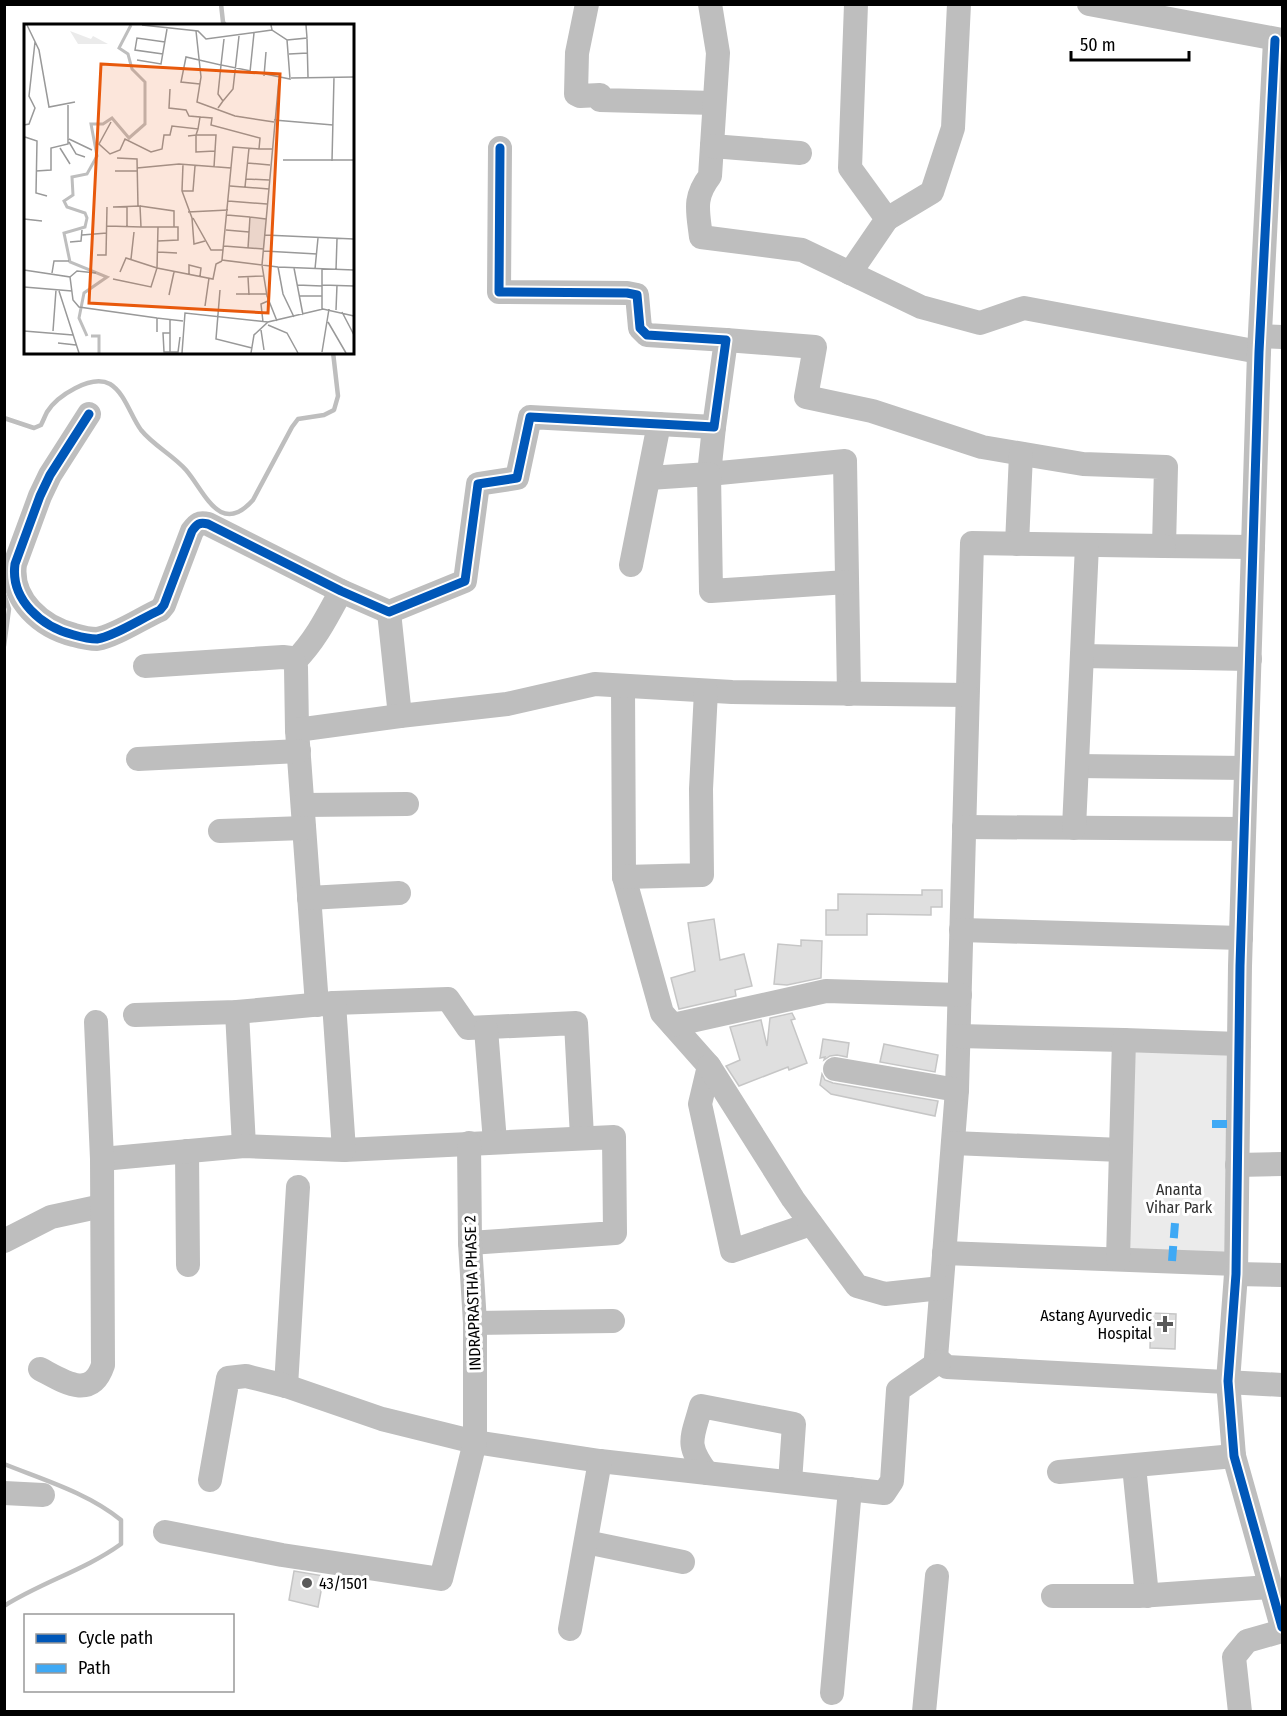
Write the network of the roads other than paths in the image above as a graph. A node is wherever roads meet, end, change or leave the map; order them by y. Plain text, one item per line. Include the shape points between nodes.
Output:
1 (587, 4) edge
2 (710, 4) edge
3 (856, 4) edge
4 (959, 4) edge
5 (1089, 4) edge
6 (1168, 12) edge
7 (1279, 40) edge
8 (714, 103) junction
9 (712, 146) junction
10 (500, 148) dead end
11 (800, 153) dead end
12 (886, 219) junction
13 (850, 273) junction
14 (726, 340) junction
15 (1267, 342) edge
16 (89, 414) dead end
17 (659, 424) junction
18 (714, 427) junction
19 (1022, 454) junction
20 (708, 474) junction
21 (649, 478) junction
22 (1017, 544) junction
23 (1087, 545) junction
24 (1164, 546) junction
25 (1253, 546) junction
26 (631, 565) dead end
27 (847, 582) junction
28 (341, 591) junction
29 (389, 612) junction
30 (1082, 656) junction
31 (1250, 659) junction
32 (294, 662) junction
33 (145, 666) dead end
34 (623, 686) junction
35 (706, 691) junction
36 (849, 694) junction
37 (968, 695) junction
38 (400, 716) junction
39 (298, 741) junction
40 (138, 759) dead end
41 (1077, 766) junction
42 (1246, 768) junction
43 (407, 804) dead end
44 (304, 817) junction
45 (964, 827) junction
46 (1074, 828) junction
47 (1244, 829) junction
48 (219, 831) dead end
49 (624, 877) junction
50 (399, 893) dead end
51 (309, 898) junction
52 (962, 930) junction
53 (1241, 938) junction
54 (960, 995) junction
55 (325, 1004) junction
56 (237, 1012) junction
57 (135, 1016) dead end
58 (96, 1022) dead end
59 (673, 1025) junction
60 (486, 1029) junction
61 (959, 1036) junction
62 (1125, 1040) junction
63 (1239, 1044) junction
64 (709, 1066) junction
65 (835, 1069) dead end
66 (957, 1090) junction
67 (582, 1137) junction
68 (495, 1142) junction
69 (469, 1143) junction
70 (953, 1143) junction
71 (244, 1146) junction
72 (344, 1150) junction
73 (1121, 1150) junction
74 (187, 1151) junction
75 (102, 1159) junction
76 (1282, 1164) edge
77 (1236, 1165) junction
78 (298, 1187) dead end
79 (102, 1206) junction
80 (812, 1224) junction
81 (4, 1241) edge
82 (470, 1243) junction
83 (944, 1253) junction
84 (1118, 1259) junction
85 (188, 1265) dead end
86 (1236, 1269) junction
87 (1282, 1275) edge
88 (941, 1288) junction
89 (613, 1321) dead end
90 (475, 1323) junction
91 (940, 1361) junction
92 (40, 1369) dead end
93 (1228, 1381) junction
94 (1282, 1385) edge
95 (286, 1386) junction
96 (475, 1442) junction
97 (1234, 1456) junction
98 (600, 1461) junction
99 (1134, 1466) junction
100 (1059, 1472) dead end
101 (707, 1473) junction
102 (210, 1480) dead end
103 (790, 1482) junction
104 (850, 1489) junction
105 (4, 1493) edge
106 (43, 1495) dead end
107 (165, 1532) dead end
108 (586, 1542) junction
109 (683, 1562) dead end
110 (937, 1576) dead end
111 (1270, 1587) junction
112 (1053, 1596) dead end
113 (1147, 1596) junction
114 (570, 1629) dead end
115 (1282, 1629) edge
116 (832, 1693) dead end
117 (924, 1712) edge
118 (1240, 1712) edge

1 - 8 street via 577,53 576,94 600,95 600,100
2 - 8 street via 718,53
3 - 12 street via 850,168
4 - 12 street via 953,128 932,192
5 - 6 street
6 - 7 street
7 - 15 street
8 - 9 street
9 - 11 street
9 - 13 street via 710,176 700,189 697,208 701,237 802,250
10 - 14 street via 499,292 627,292 637,295 640,328 648,335
12 - 13 street
13 - 15 street via 921,307 980,323 1024,308
14 - 18 street
14 - 19 street via 816,347 806,397 872,411 982,447
15 - 25 street
16 - 28 street via 50,475 15,564 19,594 38,618 57,631 94,639 160,610 192,531 202,523
17 - 18 street
17 - 21 street
17 - 29 street via 530,417 517,478 478,484 465,581
18 - 20 street
19 - 22 street
19 - 24 street via 1083,464 1166,467
20 - 21 street
20 - 27 street via 711,591
20 - 27 street via 845,461
21 - 26 street
22 - 23 street
22 - 37 street via 972,543
23 - 24 street
23 - 30 street
24 - 25 street
25 - 31 street
27 - 36 street
28 - 29 street
28 - 32 street via 321,629
29 - 38 street
30 - 31 street
30 - 41 street
31 - 42 street
32 - 33 street via 284,657
32 - 39 street
34 - 35 street
34 - 38 street via 595,684 507,704
34 - 49 street
35 - 36 street
35 - 49 street via 702,875
36 - 37 street
37 - 45 street
38 - 39 street
39 - 40 street
39 - 44 street
41 - 42 street
41 - 46 street
42 - 47 street
43 - 44 street
44 - 48 street
44 - 51 street
45 - 46 street
45 - 52 street
46 - 47 street
47 - 53 street
49 - 59 street via 662,1013
50 - 51 street
51 - 55 street
52 - 53 street
52 - 54 street
53 - 63 street
54 - 59 street via 826,991
54 - 61 street
55 - 56 street
55 - 60 street via 447,999 468,1028
55 - 72 street
56 - 57 street
56 - 71 street
58 - 75 street
59 - 64 street
60 - 67 street via 576,1023
60 - 68 street
61 - 62 street
61 - 66 street
62 - 63 street
62 - 73 street
63 - 77 street
64 - 80 street
64 - 80 street via 700,1104 732,1251
65 - 66 street
66 - 70 street
67 - 68 street
67 - 82 street via 614,1137 615,1233
68 - 69 street
69 - 72 street
69 - 82 street, INDRAPRASTHA PHASE 2
70 - 73 street
70 - 83 street
71 - 72 street
71 - 74 street
73 - 84 street
74 - 75 street
74 - 85 street
75 - 79 street
76 - 77 street
77 - 86 street
78 - 95 street
79 - 81 street via 51,1217
79 - 92 street via 104,1338 100,1374 81,1386
80 - 88 street via 857,1287 885,1294
82 - 90 street, INDRAPRASTHA PHASE 2
83 - 84 street
83 - 88 street
84 - 86 street
86 - 87 street
86 - 93 street
88 - 91 street via 936,1358
89 - 90 street
90 - 96 street, INDRAPRASTHA PHASE 2
91 - 93 street via 947,1367
91 - 104 street via 898,1390 892,1481 884,1493
93 - 94 street
93 - 97 street
95 - 96 street via 382,1419
95 - 102 street via 246,1376 228,1378
96 - 98 street
96 - 107 street, INDRAPRASTHA PHASE 2 via 441,1579 282,1555
97 - 99 street
97 - 111 street
98 - 101 street
98 - 108 street
99 - 100 street
99 - 113 street
101 - 103 street
101 - 103 street via 692,1447 701,1406 794,1424
103 - 104 street
104 - 116 street
105 - 106 street
108 - 109 street
108 - 114 street
110 - 117 street
111 - 113 street
111 - 115 street
112 - 113 street
115 - 118 street via 1247,1641 1234,1658

